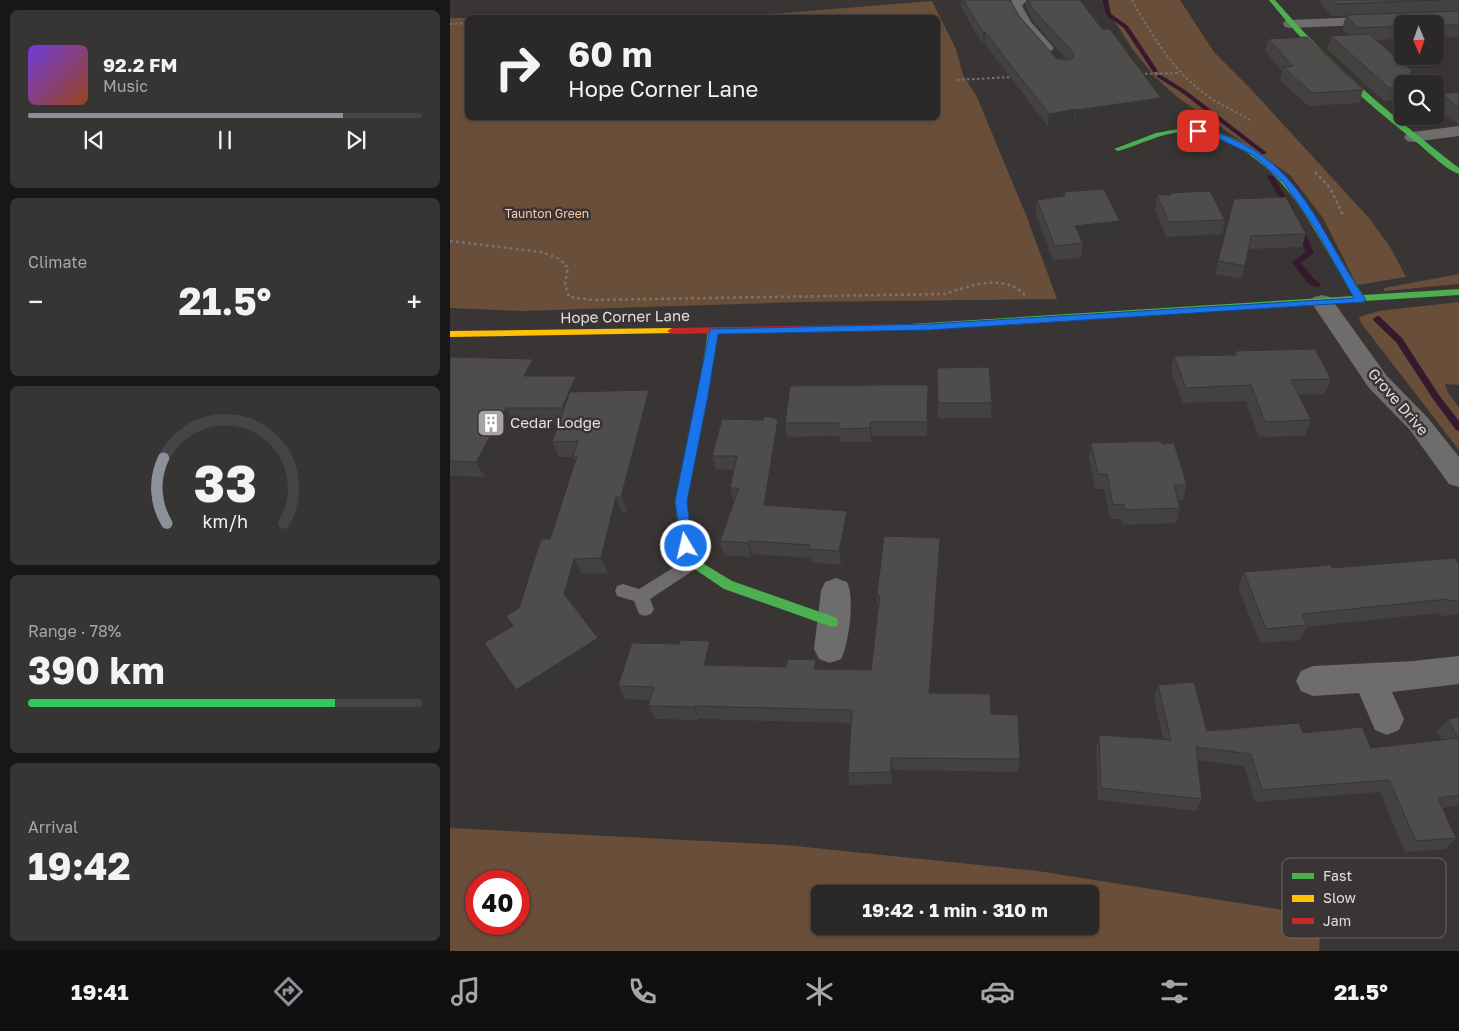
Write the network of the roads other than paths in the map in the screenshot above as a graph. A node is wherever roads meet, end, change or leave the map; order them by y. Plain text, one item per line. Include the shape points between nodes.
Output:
1 (1020, 0) edge
2 (1272, 0) edge
3 (1459, 18) edge
4 (1290, 24) junction
5 (1057, 61) edge
6 (1459, 131) edge
7 (1413, 137) junction
8 (1118, 149) dead end
9 (1459, 172) edge
10 (1459, 292) edge
11 (1361, 300) junction
12 (1322, 302) junction
13 (713, 331) junction
14 (450, 334) edge
15 (1459, 477) edge
16 (694, 561) junction
17 (623, 591) dead end
18 (836, 591) dead end
19 (831, 635) joint
20 (1459, 670) edge
21 (1370, 680) junction
22 (1313, 681) dead end
23 (1388, 719) dead end

1 - 5 street via 1014,6
2 - 4 street
3 - 4 street
4 - 7 street via 1346,80
6 - 7 street
7 - 9 street
8 - 11 street via 1182,130 1213,132 1255,153 1287,181 1320,228
10 - 11 street, Hope Corner Lane
11 - 12 street, Hope Corner Lane
12 - 13 street, Hope Corner Lane via 929,327
12 - 15 street, Grove Drive via 1378,382 1419,424
13 - 14 street, Hope Corner Lane
13 - 16 street via 681,501 686,546
16 - 17 lane via 643,603
16 - 19 street via 728,585
18 - 19 street
20 - 21 street
21 - 22 street
21 - 23 street

